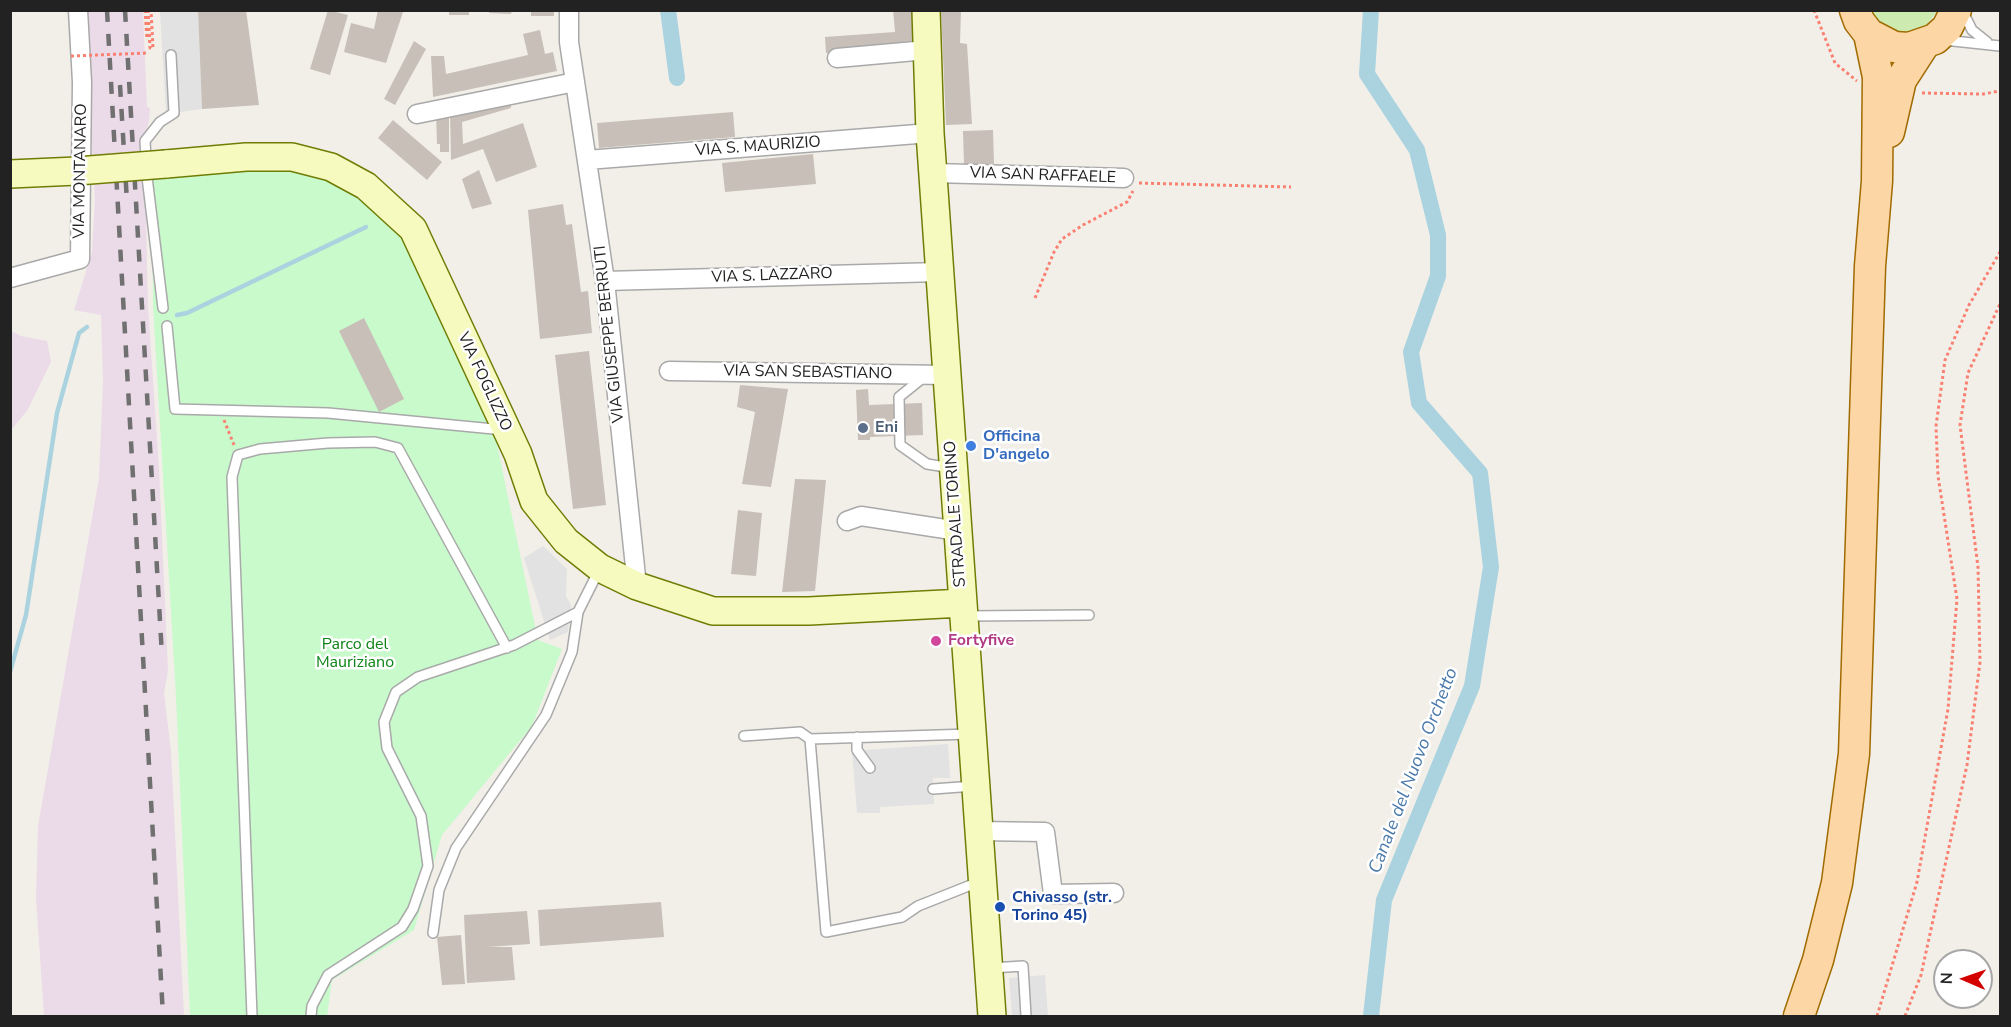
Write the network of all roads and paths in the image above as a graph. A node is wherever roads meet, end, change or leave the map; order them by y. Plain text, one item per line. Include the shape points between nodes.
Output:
1 (78, 10) edge
2 (148, 10) edge
3 (569, 10) edge
4 (926, 10) edge
5 (1814, 10) edge
6 (1956, 10) edge
7 (1963, 10) edge
8 (1862, 22) edge
9 (1929, 42) junction
10 (1998, 46) edge
11 (927, 50) junction
12 (171, 55) dead end
13 (71, 56) dead end
14 (837, 58) dead end
15 (575, 82) junction
16 (1860, 84) dead end
17 (2001, 91) edge
18 (1912, 93) dead end
19 (417, 114) dead end
20 (930, 133) junction
21 (587, 160) junction
22 (933, 173) junction
23 (10, 174) edge
24 (1129, 181) junction
25 (1877, 181) junction
26 (1292, 187) dead end
27 (2001, 252) edge
28 (939, 272) junction
29 (10, 278) edge
30 (605, 280) junction
31 (1035, 298) dead end
32 (2001, 304) edge
33 (164, 308) dead end
34 (167, 326) dead end
35 (669, 371) dead end
36 (937, 375) junction
37 (220, 410) junction
38 (506, 430) junction
39 (238, 455) junction
40 (953, 468) junction
41 (847, 521) dead end
42 (958, 531) junction
43 (600, 568) junction
44 (637, 586) junction
45 (963, 609) junction
46 (578, 612) junction
47 (1089, 615) dead end
48 (507, 648) junction
49 (972, 734) junction
50 (744, 736) dead end
51 (857, 737) junction
52 (810, 739) junction
53 (870, 768) dead end
54 (976, 786) junction
55 (933, 789) dead end
56 (979, 831) junction
57 (983, 880) junction
58 (1114, 892) dead end
59 (434, 933) dead end
60 (989, 968) junction
61 (252, 1017) edge
62 (311, 1017) edge
63 (993, 1017) edge
64 (1026, 1017) edge
65 (1799, 1017) edge
66 (1877, 1017) edge
67 (1905, 1017) edge

1 - 29 street, VIA MONTANARO via 82,82 80,259
2 - 2 path via 150,48 153,48
2 - 13 path, bridge via 148,54
3 - 15 street, VIA GIUSEPPE BERRUTI
4 - 11 main road, STRADALE TORINO
5 - 16 path via 1835,63
6 - 9 main road via 1947,28
7 - 10 lane via 1977,35
8 - 9 main road via 1894,47
8 - 25 main road via 1878,77
9 - 10 lane
9 - 25 main road via 1901,80
11 - 14 street
11 - 20 main road, STRADALE TORINO
12 - 33 lane via 174,112 160,122 146,141
15 - 19 street
15 - 21 street, VIA GIUSEPPE BERRUTI
17 - 18 path
20 - 21 street, VIA S. MAURIZIO
20 - 22 main road, STRADALE TORINO
21 - 30 street, VIA GIUSEPPE BERRUTI
22 - 24 street, VIA SAN RAFFAELE
22 - 28 main road, STRADALE TORINO
23 - 38 main road, VIA FOGLIZZO, bridge via 292,157 331,167 366,186 413,229
24 - 26 path
24 - 31 path, VIA SAN RAFFAELE via 1133,193 1128,202 1062,239
25 - 65 main road via 1870,266 1854,754 1836,883 1818,960
27 - 66 path via 1970,305 1945,360 1936,426 1938,476 1957,599 1948,709 1917,882
28 - 30 street, VIA S. LAZZARO
28 - 36 main road, STRADALE TORINO
30 - 44 street, VIA GIUSEPPE BERRUTI
32 - 67 path via 1968,373 1960,425 1978,567 1980,662 1967,765 1922,975
34 - 37 lane via 175,409
35 - 36 street, VIA SAN SEBASTIANO
36 - 40 main road, STRADALE TORINO
36 - 40 lane via 899,397 900,445 927,464
37 - 38 lane via 328,413
37 - 39 path
38 - 43 main road, VIA FOGLIZZO via 534,501 566,541
39 - 48 lane via 260,448 328,443 375,442 398,448
39 - 61 lane via 232,477
40 - 42 main road, STRADALE TORINO
41 - 42 street via 861,516
42 - 45 main road, STRADALE TORINO
43 - 44 main road, VIA FOGLIZZO
43 - 46 lane
44 - 45 main road, VIA FOGLIZZO via 713,611
45 - 47 lane
45 - 49 main road, STRADALE TORINO
46 - 48 lane
46 - 59 lane via 572,652 546,715 456,848 439,890
48 - 62 lane via 418,677 396,693 384,722 387,748 421,816 428,866 413,909 402,927 328,975 312,1006
49 - 51 lane
49 - 54 main road, STRADALE TORINO
50 - 52 lane via 800,732
51 - 52 lane
51 - 53 lane via 857,750
52 - 57 lane via 826,932 902,916
54 - 55 lane
54 - 56 main road, STRADALE TORINO
56 - 57 main road, STRADALE TORINO
56 - 58 street via 1044,832 1053,894
57 - 60 main road, STRADALE TORINO
60 - 63 main road, STRADALE TORINO
60 - 64 lane via 1023,966

